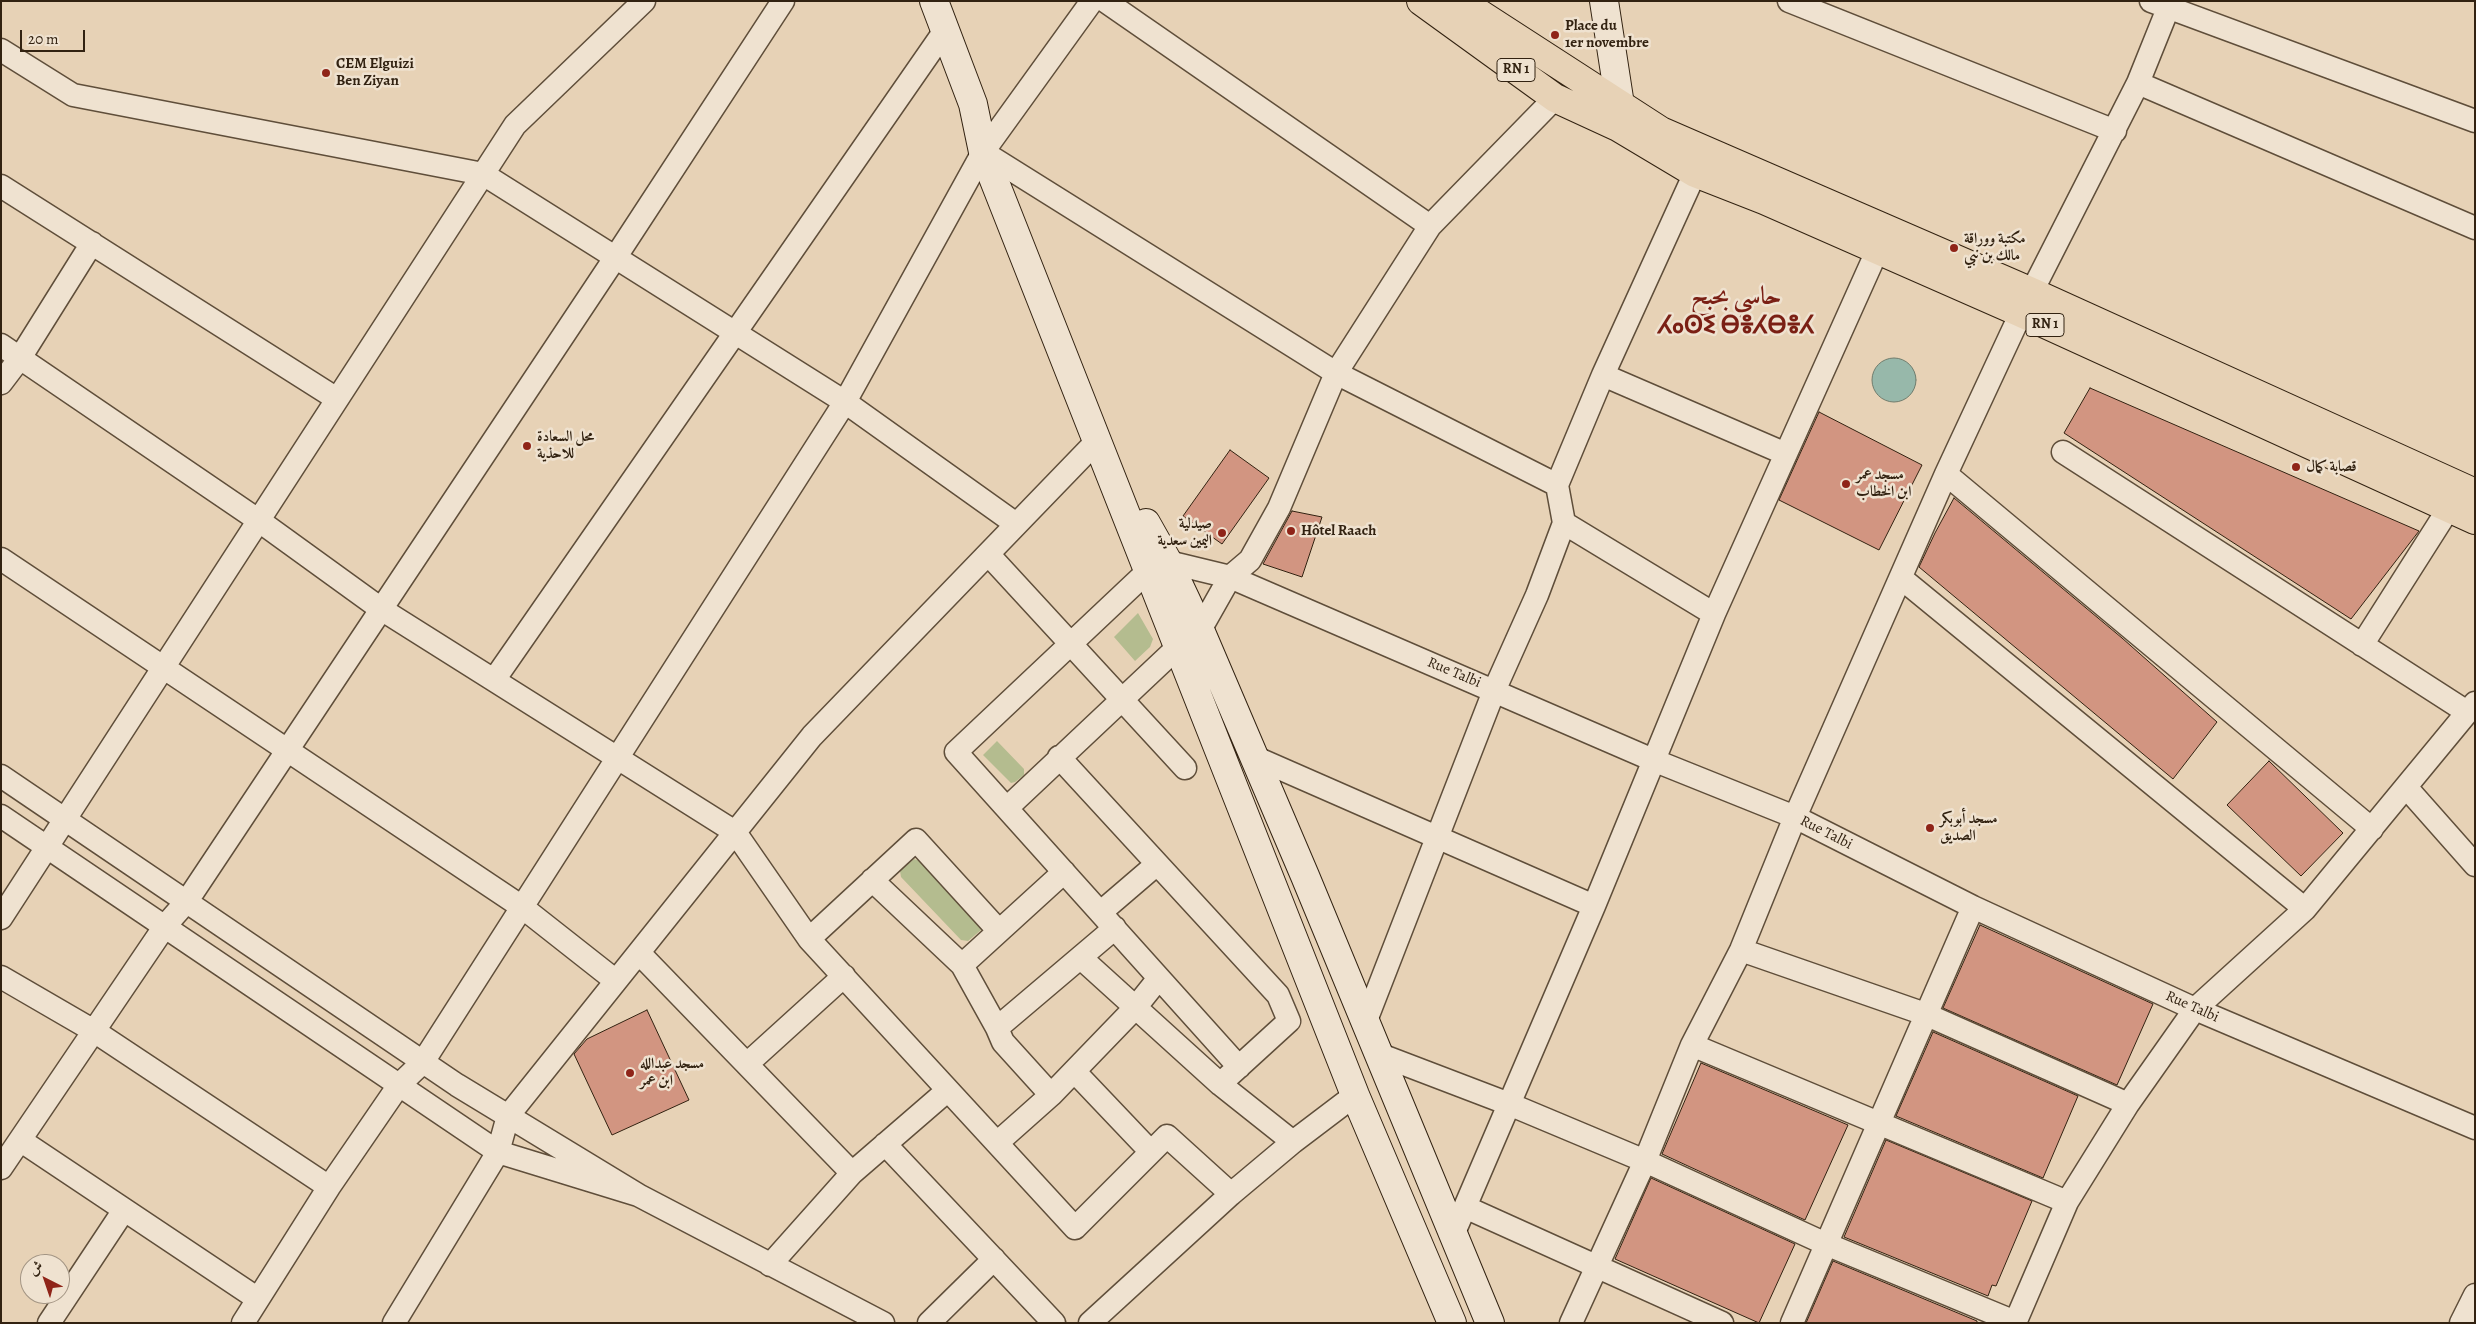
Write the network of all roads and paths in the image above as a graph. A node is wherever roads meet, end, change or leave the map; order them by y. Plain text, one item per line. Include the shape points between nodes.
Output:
1 (644, 1) edge
2 (784, 1) edge
3 (934, 1) edge
4 (1092, 1) edge
5 (1105, 1) edge
6 (1421, 1) edge
7 (1460, 1) edge
8 (1604, 1) edge
9 (1789, 1) edge
10 (2164, 4) edge
11 (946, 29) junction
12 (1, 50) edge
13 (2138, 83) junction
14 (1555, 98) junction
15 (1620, 105) junction
16 (2475, 121) edge
17 (2115, 131) junction
18 (983, 152) junction
19 (1695, 173) junction
20 (483, 174) junction
21 (1, 186) edge
22 (1430, 226) junction
23 (2475, 228) edge
24 (92, 243) junction
25 (1877, 251) junction
26 (616, 258) junction
27 (2026, 303) junction
28 (734, 332) junction
29 (1, 345) edge
30 (20, 358) junction
31 (1336, 373) junction
32 (1603, 375) junction
33 (1, 383) edge
34 (337, 399) junction
35 (845, 402) junction
36 (1098, 440) junction
37 (2063, 452) dead end
38 (1786, 454) junction
39 (1946, 474) junction
40 (1556, 485) junction
41 (2475, 493) edge
42 (2449, 508) junction
43 (258, 520) junction
44 (2475, 520) edge
45 (1564, 523) junction
46 (1016, 524) junction
47 (988, 554) junction
48 (1, 558) edge
49 (1158, 566) junction
50 (1230, 576) junction
51 (1902, 578) junction
52 (381, 609) junction
53 (1714, 614) junction
54 (1189, 638) junction
55 (1070, 644) junction
56 (2362, 645) junction
57 (163, 666) junction
58 (494, 680) junction
59 (1494, 691) junction
60 (1121, 699) junction
61 (2471, 708) edge
62 (288, 749) junction
63 (1060, 757) junction
64 (1254, 757) junction
65 (618, 758) junction
66 (1653, 760) junction
67 (1185, 768) dead end
68 (1, 776) edge
69 (2406, 787) junction
70 (1007, 808) junction
71 (1, 816) edge
72 (1795, 817) junction
73 (64, 818) junction
74 (2372, 829) junction
75 (735, 832) junction
76 (1438, 838) junction
77 (47, 847) junction
78 (1157, 864) junction
79 (2475, 865) edge
80 (1064, 872) junction
81 (872, 880) junction
82 (187, 902) junction
83 (1594, 906) junction
84 (1973, 907) junction
85 (522, 908) junction
86 (2305, 909) junction
87 (1, 918) edge
88 (1108, 920) junction
89 (164, 926) junction
90 (999, 931) junction
91 (809, 939) junction
92 (1741, 950) junction
93 (638, 953) junction
94 (1081, 958) junction
95 (962, 965) junction
96 (844, 976) junction
97 (1, 977) edge
98 (1159, 978) junction
99 (616, 981) junction
100 (1135, 1008) junction
101 (2195, 1009) junction
102 (1925, 1014) junction
103 (1365, 1023) junction
104 (997, 1028) junction
105 (94, 1031) junction
106 (1692, 1045) junction
107 (1378, 1054) junction
108 (423, 1062) junction
109 (747, 1064) junction
110 (1239, 1067) junction
111 (1074, 1071) junction
112 (1220, 1084) junction
113 (400, 1086) junction
114 (948, 1090) junction
115 (1051, 1095) junction
116 (1355, 1095) junction
117 (1509, 1104) junction
118 (2128, 1104) junction
119 (508, 1116) junction
120 (1877, 1124) junction
121 (2475, 1128) edge
122 (20, 1140) junction
123 (1293, 1142) junction
124 (997, 1143) junction
125 (885, 1144) junction
126 (498, 1152) junction
127 (1151, 1152) junction
128 (1645, 1161) junction
129 (1, 1168) edge
130 (852, 1173) junction
131 (329, 1187) junction
132 (1231, 1194) junction
133 (638, 1196) junction
134 (2067, 1202) junction
135 (1465, 1207) junction
136 (124, 1210) junction
137 (1453, 1235) junction
138 (1826, 1244) junction
139 (994, 1258) junction
140 (770, 1265) junction
141 (1597, 1266) junction
142 (258, 1299) junction
143 (49, 1323) edge
144 (243, 1323) edge
145 (394, 1323) edge
146 (883, 1323) edge
147 (929, 1323) edge
148 (1054, 1323) edge
149 (1090, 1323) edge
150 (1452, 1323) edge
151 (1490, 1323) edge
152 (1571, 1323) edge
153 (1722, 1323) edge
154 (1792, 1323) edge
155 (2015, 1323) edge

1 - 20 street via 514,125
2 - 26 street
3 - 11 street
4 - 18 street
5 - 22 street
6 - 14 main road, RN 1
7 - 15 main road, RN 1
8 - 15 street
9 - 17 street
10 - 13 street
10 - 16 street
11 - 18 street via 973,104
11 - 28 street
12 - 20 street via 73,95
13 - 17 street
13 - 23 street
14 - 19 main road, RN 1 via 1618,127
14 - 22 street
15 - 27 main road, RN 1 via 1661,131
17 - 27 street
18 - 31 street
18 - 35 street
18 - 36 street
19 - 25 main road, RN 1
19 - 32 street
20 - 26 street
20 - 34 street
21 - 24 street
22 - 31 street
24 - 30 street
24 - 34 street
25 - 27 main road, RN 1
25 - 38 street
26 - 28 street
26 - 52 street
27 - 39 street
27 - 41 main road, RN 1
27 - 42 main road, RN 1
28 - 35 street
28 - 58 street
29 - 30 street
30 - 33 street
30 - 43 street
31 - 40 street
31 - 50 street via 1280,508 1250,560
32 - 38 street
32 - 40 street
34 - 43 street
35 - 46 street
35 - 65 street
36 - 46 street
36 - 49 street
37 - 56 street
38 - 53 street
39 - 51 street
39 - 74 street
40 - 45 street
42 - 44 main road, RN 1
42 - 56 street
43 - 52 street
43 - 57 street
45 - 53 street
45 - 59 street via 1537,595
46 - 47 street
47 - 55 street
47 - 75 street via 812,736
48 - 57 street
49 - 50 street, Rue Talbi
49 - 54 street
49 - 55 street
50 - 54 street
50 - 59 street, Rue Talbi
51 - 72 street
51 - 86 street
52 - 58 street
52 - 62 street
53 - 66 street
54 - 60 street
54 - 64 street
54 - 116 street
55 - 60 street
55 - 70 street via 956,752
56 - 61 street
57 - 62 street
57 - 73 street
58 - 65 street
59 - 66 street, Rue Talbi
59 - 76 street
60 - 63 street
60 - 67 street
61 - 69 street
62 - 82 street
62 - 85 street
63 - 70 street
63 - 78 street
64 - 76 street
64 - 103 street
65 - 75 street
65 - 85 street
66 - 72 street, Rue Talbi
66 - 83 street
68 - 73 street
69 - 74 street
69 - 79 street
70 - 80 street
71 - 77 street
72 - 84 street, Rue Talbi
72 - 92 street
73 - 77 street
73 - 82 street
74 - 86 street
75 - 91 street
75 - 93 street
76 - 83 street
76 - 103 street
77 - 87 street
77 - 89 street
78 - 88 street
78 - 110 street via 1278,995 1289,1021
80 - 88 street
80 - 90 street
81 - 90 street via 916,840
81 - 91 street
81 - 95 street
82 - 89 street
82 - 108 street
83 - 117 street
84 - 101 street, Rue Talbi
84 - 102 street
85 - 99 street
85 - 108 street
86 - 101 street
88 - 94 street
88 - 98 street
89 - 105 street
89 - 113 street
90 - 95 street
91 - 96 street
92 - 102 street
92 - 106 street
93 - 99 street
93 - 109 street
94 - 100 street
94 - 104 street
95 - 104 street
96 - 109 street
96 - 114 street
97 - 105 street
98 - 100 street
98 - 110 street
99 - 119 street
100 - 111 street
100 - 112 street
101 - 118 street
101 - 121 street, Rue Talbi
102 - 118 street
102 - 120 street
103 - 107 street
104 - 115 street via 1003,1042
105 - 122 street
105 - 131 street
106 - 120 street
106 - 128 street
107 - 117 street
107 - 137 street
108 - 113 street
108 - 119 street
109 - 130 street
110 - 112 street
111 - 115 street
111 - 127 street
112 - 123 street
113 - 126 street
113 - 131 street
114 - 124 street
114 - 125 street
115 - 124 street
116 - 123 street
116 - 150 street
117 - 128 street
117 - 135 street
118 - 134 street
119 - 126 street
119 - 133 street
120 - 134 street
120 - 138 street
122 - 129 street
122 - 136 street
123 - 132 street
124 - 127 street via 1075,1228
125 - 130 street
125 - 139 street
126 - 133 street
126 - 145 street
127 - 132 street via 1168,1136
128 - 138 street
128 - 141 street
130 - 140 street
131 - 142 street
132 - 149 street
133 - 140 street
134 - 155 street
135 - 137 street
135 - 141 street
136 - 142 street
136 - 143 street
137 - 151 street
138 - 154 street
138 - 155 street
139 - 147 street
139 - 148 street
140 - 146 street
141 - 152 street
141 - 153 street
142 - 144 street

